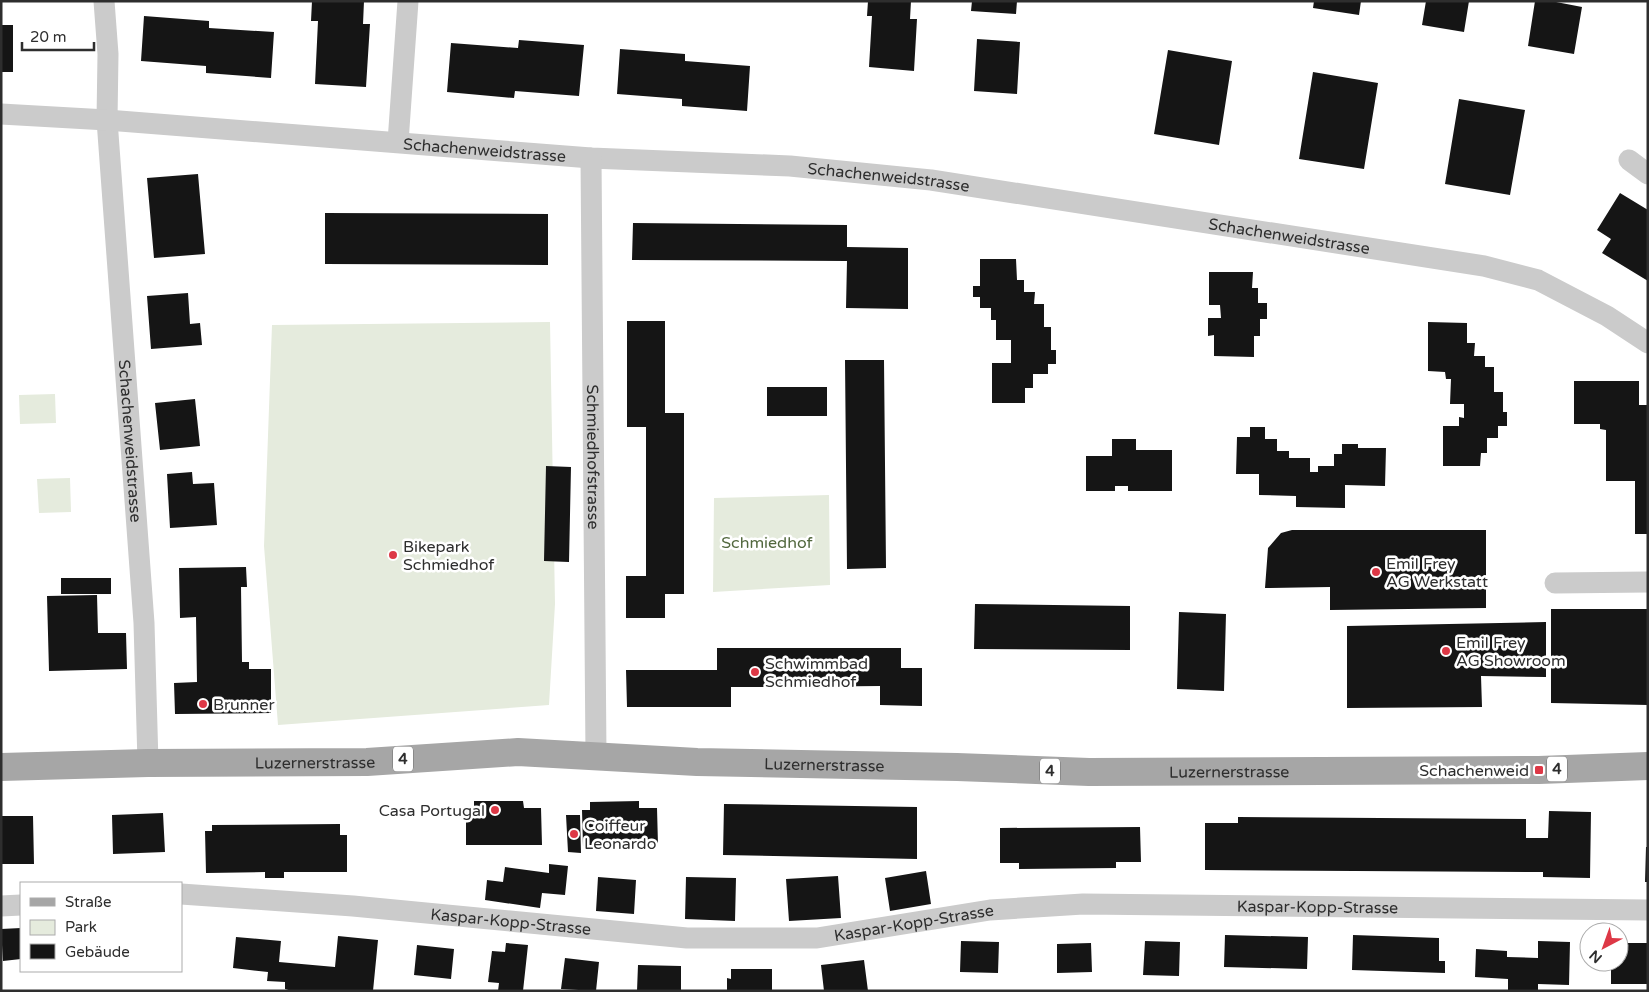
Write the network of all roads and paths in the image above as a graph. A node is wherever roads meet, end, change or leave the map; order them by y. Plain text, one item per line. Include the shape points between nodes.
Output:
1 (104, 1) edge
2 (408, 1) edge
3 (1, 114) edge
4 (107, 120) junction
5 (398, 142) junction
6 (591, 158) junction
7 (1629, 160) dead end
8 (1648, 174) edge
9 (1648, 343) edge
10 (1648, 582) edge
11 (1555, 583) dead end
12 (596, 755) junction
13 (148, 763) junction
14 (1648, 766) edge
15 (1, 767) edge
16 (182, 894) edge
17 (20, 904) edge
18 (1, 906) edge
19 (1648, 910) edge

1 - 4 street via 108,54
2 - 5 street
3 - 4 street, Schachenweidstrasse
4 - 5 street, Schachenweidstrasse
4 - 13 street, Schachenweidstrasse via 144,624
5 - 6 street, Schachenweidstrasse
6 - 9 street, Schachenweidstrasse via 790,166 931,180 1484,266 1538,280 1607,316
6 - 12 street, Schmiedhofstrasse
7 - 8 street
10 - 11 street
12 - 13 main road, Luzernerstrasse / 4 via 518,752 359,762
12 - 14 main road, Luzernerstrasse / 4 via 697,762 1089,772 1530,770
13 - 15 main road, Luzernerstrasse / 4
16 - 19 street, Kaspar-Kopp-Strasse via 353,906 687,938 816,938 990,910 1083,904
17 - 18 street

